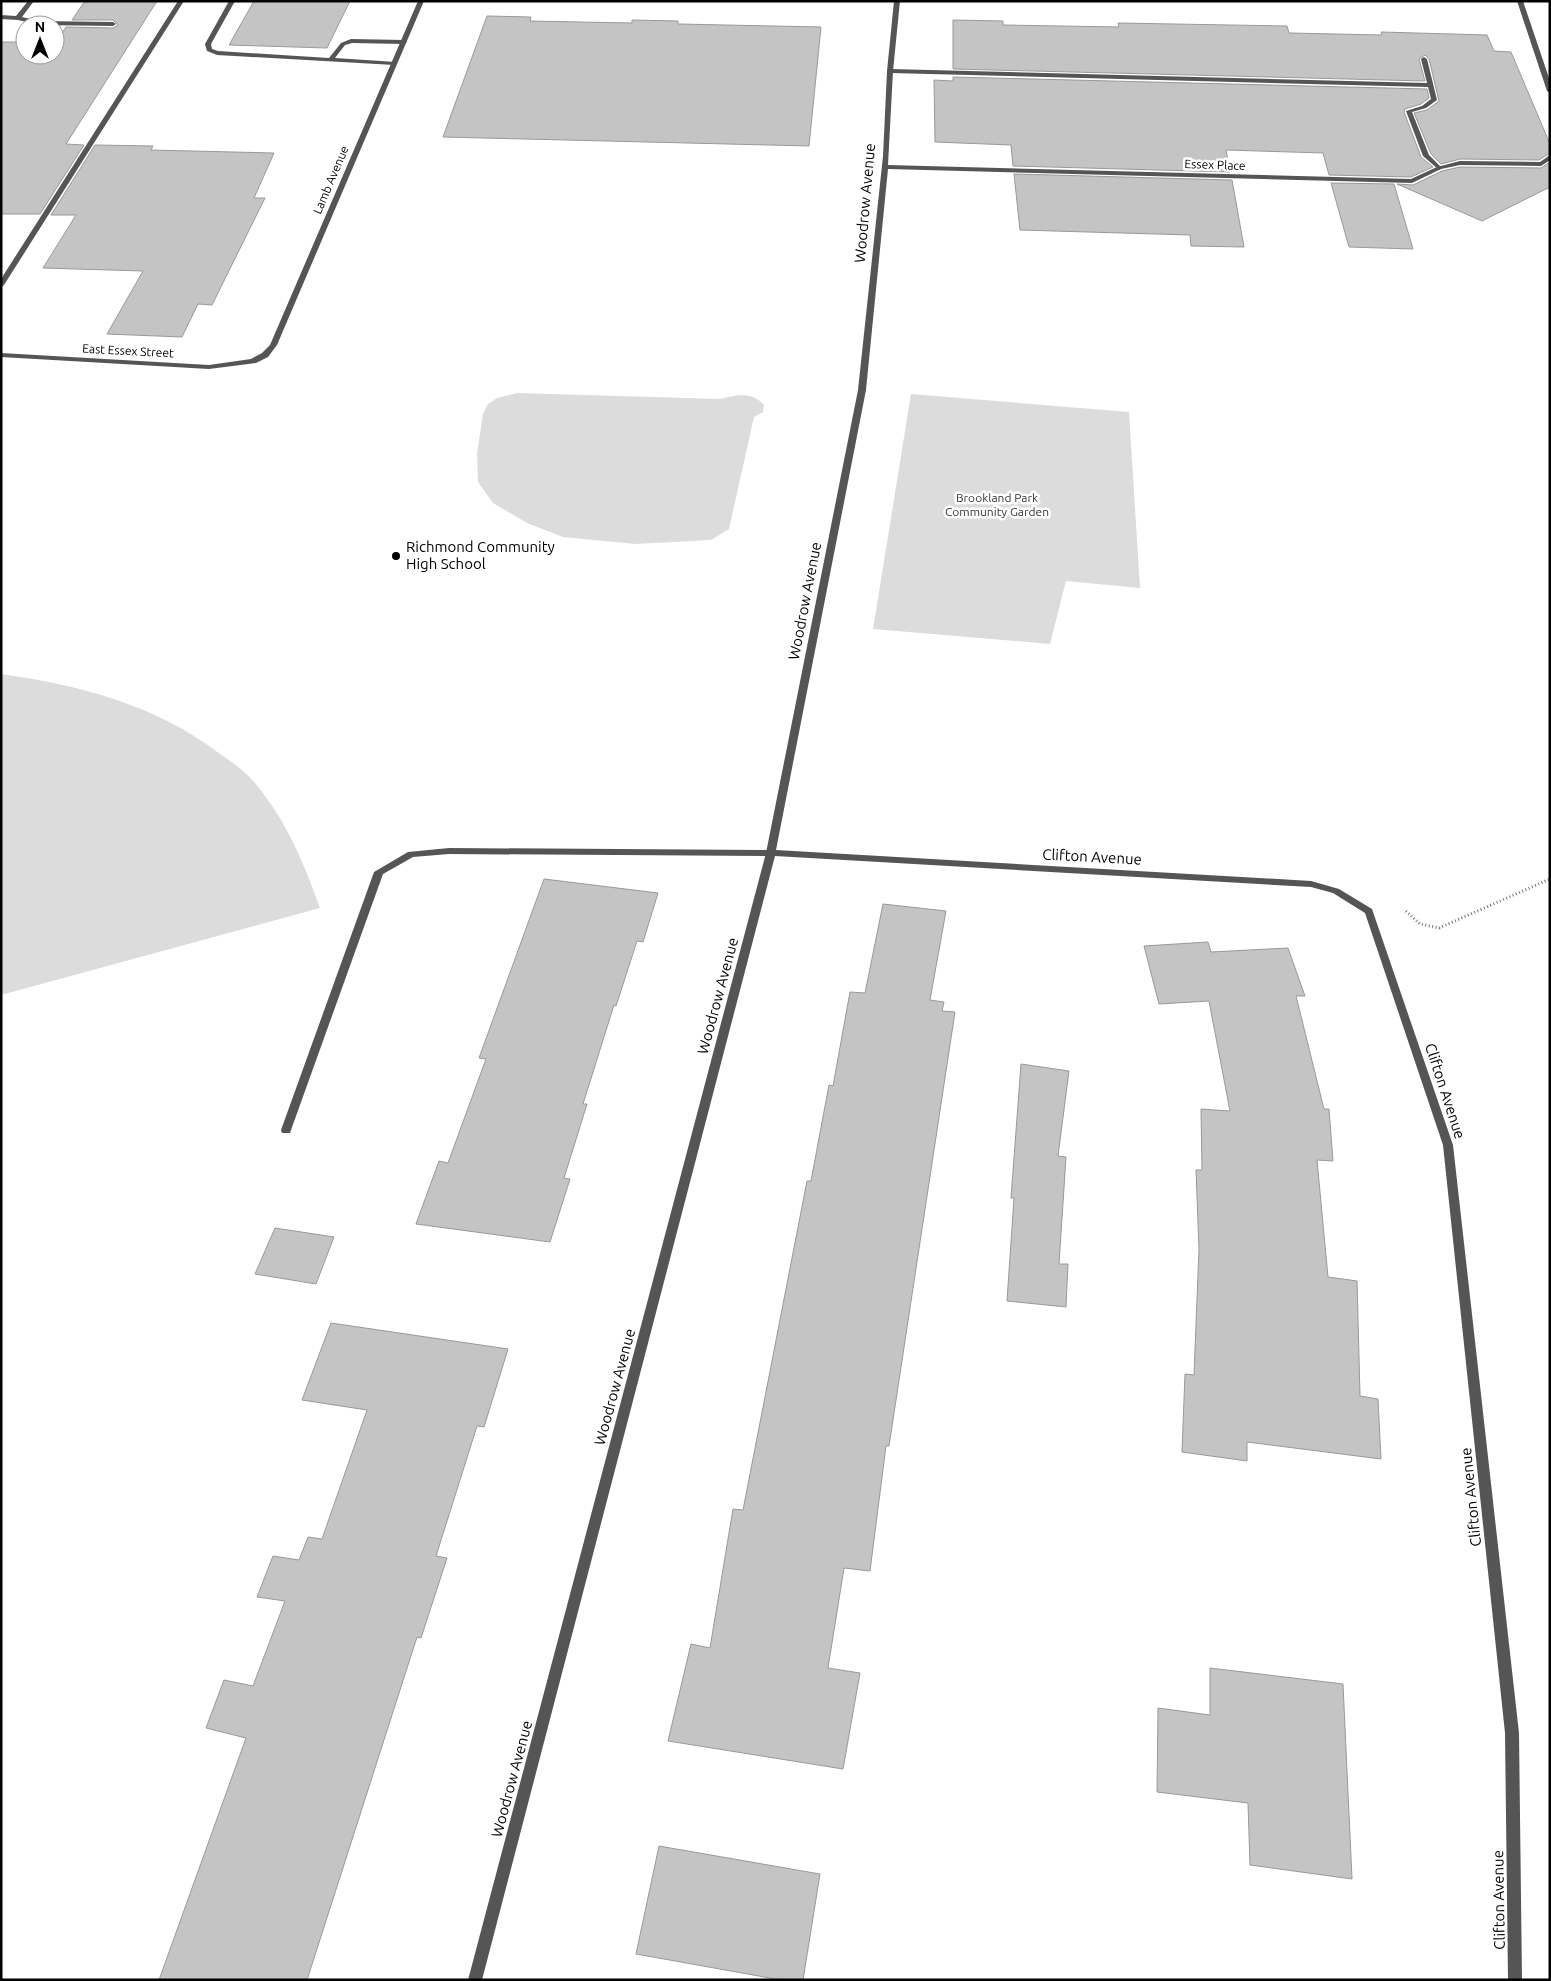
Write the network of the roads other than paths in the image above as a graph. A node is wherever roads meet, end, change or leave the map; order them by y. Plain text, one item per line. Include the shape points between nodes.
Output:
1 (31, 1) edge
2 (181, 1) edge
3 (232, 1) edge
4 (421, 1) edge
5 (896, 1) edge
6 (1520, 1) edge
7 (20, 15) edge
8 (1, 18) edge
9 (15, 18) edge
10 (65, 23) edge
11 (113, 24) dead end
12 (404, 42) junction
13 (1424, 59) dead end
14 (330, 60) junction
15 (394, 63) junction
16 (890, 71) junction
17 (1431, 85) junction
18 (1550, 90) edge
19 (1550, 157) edge
20 (884, 167) junction
21 (1439, 168) junction
22 (1, 284) edge
23 (1, 355) edge
24 (253, 361) joint
25 (771, 854) junction
26 (286, 1130) dead end
27 (475, 1980) edge
28 (1515, 1980) edge

1 - 7 street
2 - 22 street
3 - 14 street via 208,44 209,50
4 - 12 street, Lamb Avenue
5 - 16 street, Woodrow Avenue
6 - 18 street
8 - 9 street
10 - 11 street
12 - 14 street via 351,41 343,44
12 - 15 street, Lamb Avenue
13 - 17 street
14 - 15 street
15 - 24 street, Lamb Avenue via 273,345 265,355
16 - 17 street
16 - 20 street, Woodrow Avenue
17 - 21 street via 1434,100 1409,112 1426,156
19 - 21 street, Essex Place via 1541,164 1460,163
20 - 21 street, Essex Place via 1412,181
20 - 25 street, Woodrow Avenue via 862,390
23 - 24 street, East Essex Street via 210,367
25 - 26 street, Clifton Avenue via 449,851 411,854 380,872
25 - 27 street, Woodrow Avenue
25 - 28 street, Clifton Avenue via 1311,884 1336,891 1369,910 1448,1146 1512,1732

